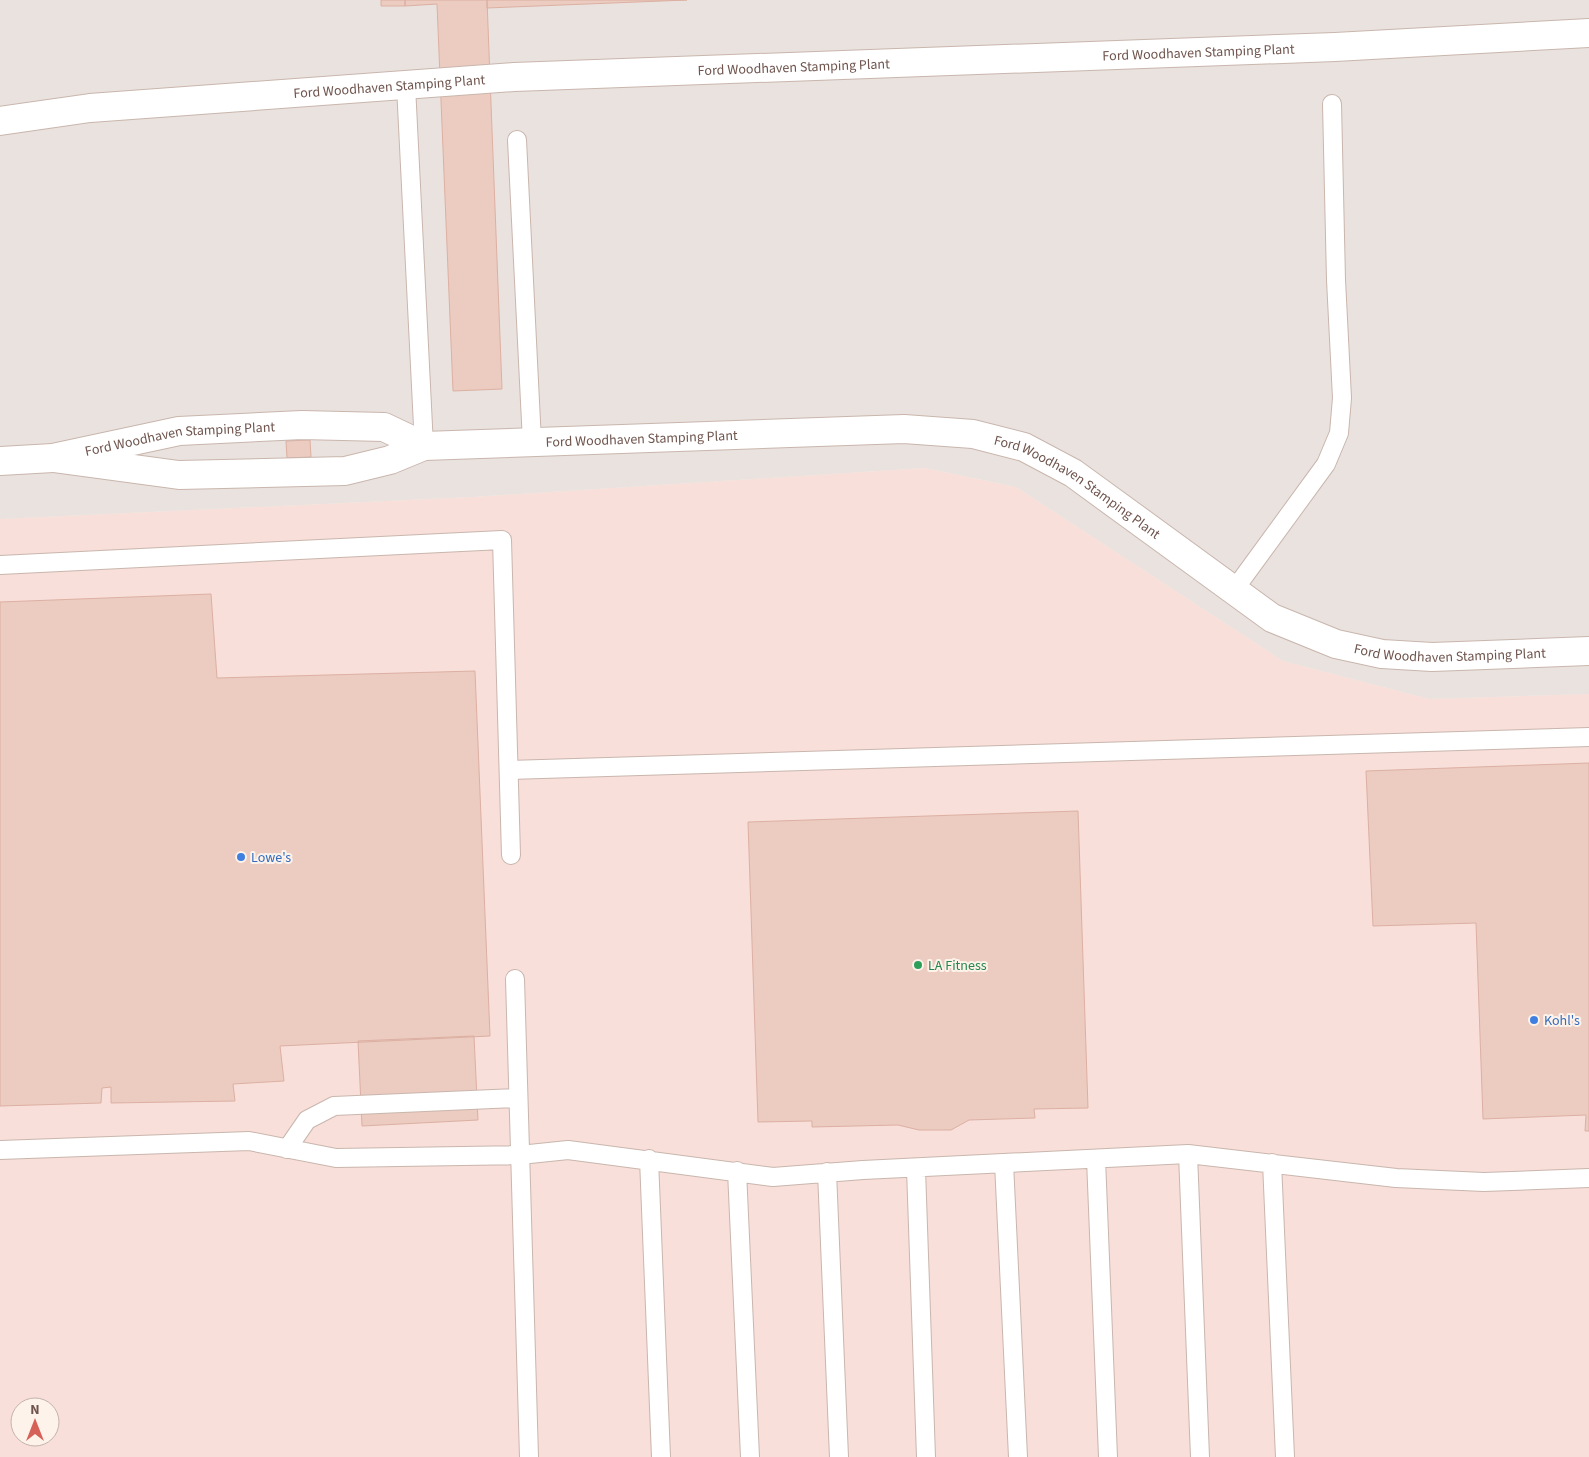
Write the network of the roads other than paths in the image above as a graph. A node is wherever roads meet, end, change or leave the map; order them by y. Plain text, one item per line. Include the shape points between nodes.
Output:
1 (1589, 33) edge
2 (406, 86) junction
3 (1332, 104) dead end
4 (0, 121) edge
5 (517, 140) dead end
6 (532, 442) junction
7 (424, 446) junction
8 (53, 458) junction
9 (0, 461) edge
10 (0, 565) edge
11 (1234, 590) junction
12 (1589, 651) edge
13 (1589, 737) edge
14 (509, 770) junction
15 (511, 855) dead end
16 (515, 979) dead end
17 (518, 1098) junction
18 (287, 1149) junction
19 (0, 1150) edge
20 (520, 1154) junction
21 (1188, 1154) junction
22 (649, 1159) junction
23 (1096, 1159) junction
24 (1004, 1164) junction
25 (1272, 1164) junction
26 (916, 1169) junction
27 (737, 1171) junction
28 (828, 1172) junction
29 (1589, 1178) edge
30 (529, 1457) edge
31 (661, 1457) edge
32 (750, 1457) edge
33 (839, 1457) edge
34 (926, 1457) edge
35 (1018, 1457) edge
36 (1108, 1457) edge
37 (1200, 1457) edge
38 (1285, 1457) edge

1 - 2 street, Ford Woodhaven Stamping Plant via 1335,47 514,77
2 - 4 street, Ford Woodhaven Stamping Plant via 90,108
2 - 7 lane
3 - 11 lane via 1342,398 1339,433 1326,464
5 - 6 lane, Ford Woodhaven Stamping Plant
6 - 7 street, Ford Woodhaven Stamping Plant
6 - 11 street, Ford Woodhaven Stamping Plant via 904,430 973,434 1024,447 1073,473
7 - 8 street, Ford Woodhaven Stamping Plant via 390,460 345,471 179,475
7 - 8 street, Ford Woodhaven Stamping Plant via 384,427 302,425 180,430
8 - 9 street, Ford Woodhaven Stamping Plant
10 - 14 lane via 502,540
11 - 12 street, Ford Woodhaven Stamping Plant via 1272,618 1336,644 1382,654 1432,657
13 - 14 lane
14 - 15 lane
16 - 17 lane
17 - 18 lane via 334,1106 308,1120
17 - 20 lane
18 - 19 lane via 249,1141
18 - 20 lane via 336,1158
20 - 22 lane via 568,1150
20 - 30 lane
21 - 23 lane
21 - 25 lane
21 - 37 lane
22 - 27 lane
22 - 31 lane
23 - 24 lane
23 - 36 lane
24 - 26 lane
24 - 35 lane
25 - 29 lane via 1396,1178 1484,1182
25 - 38 lane
26 - 28 lane
26 - 34 lane
27 - 28 lane via 774,1177
27 - 32 lane
28 - 33 lane

